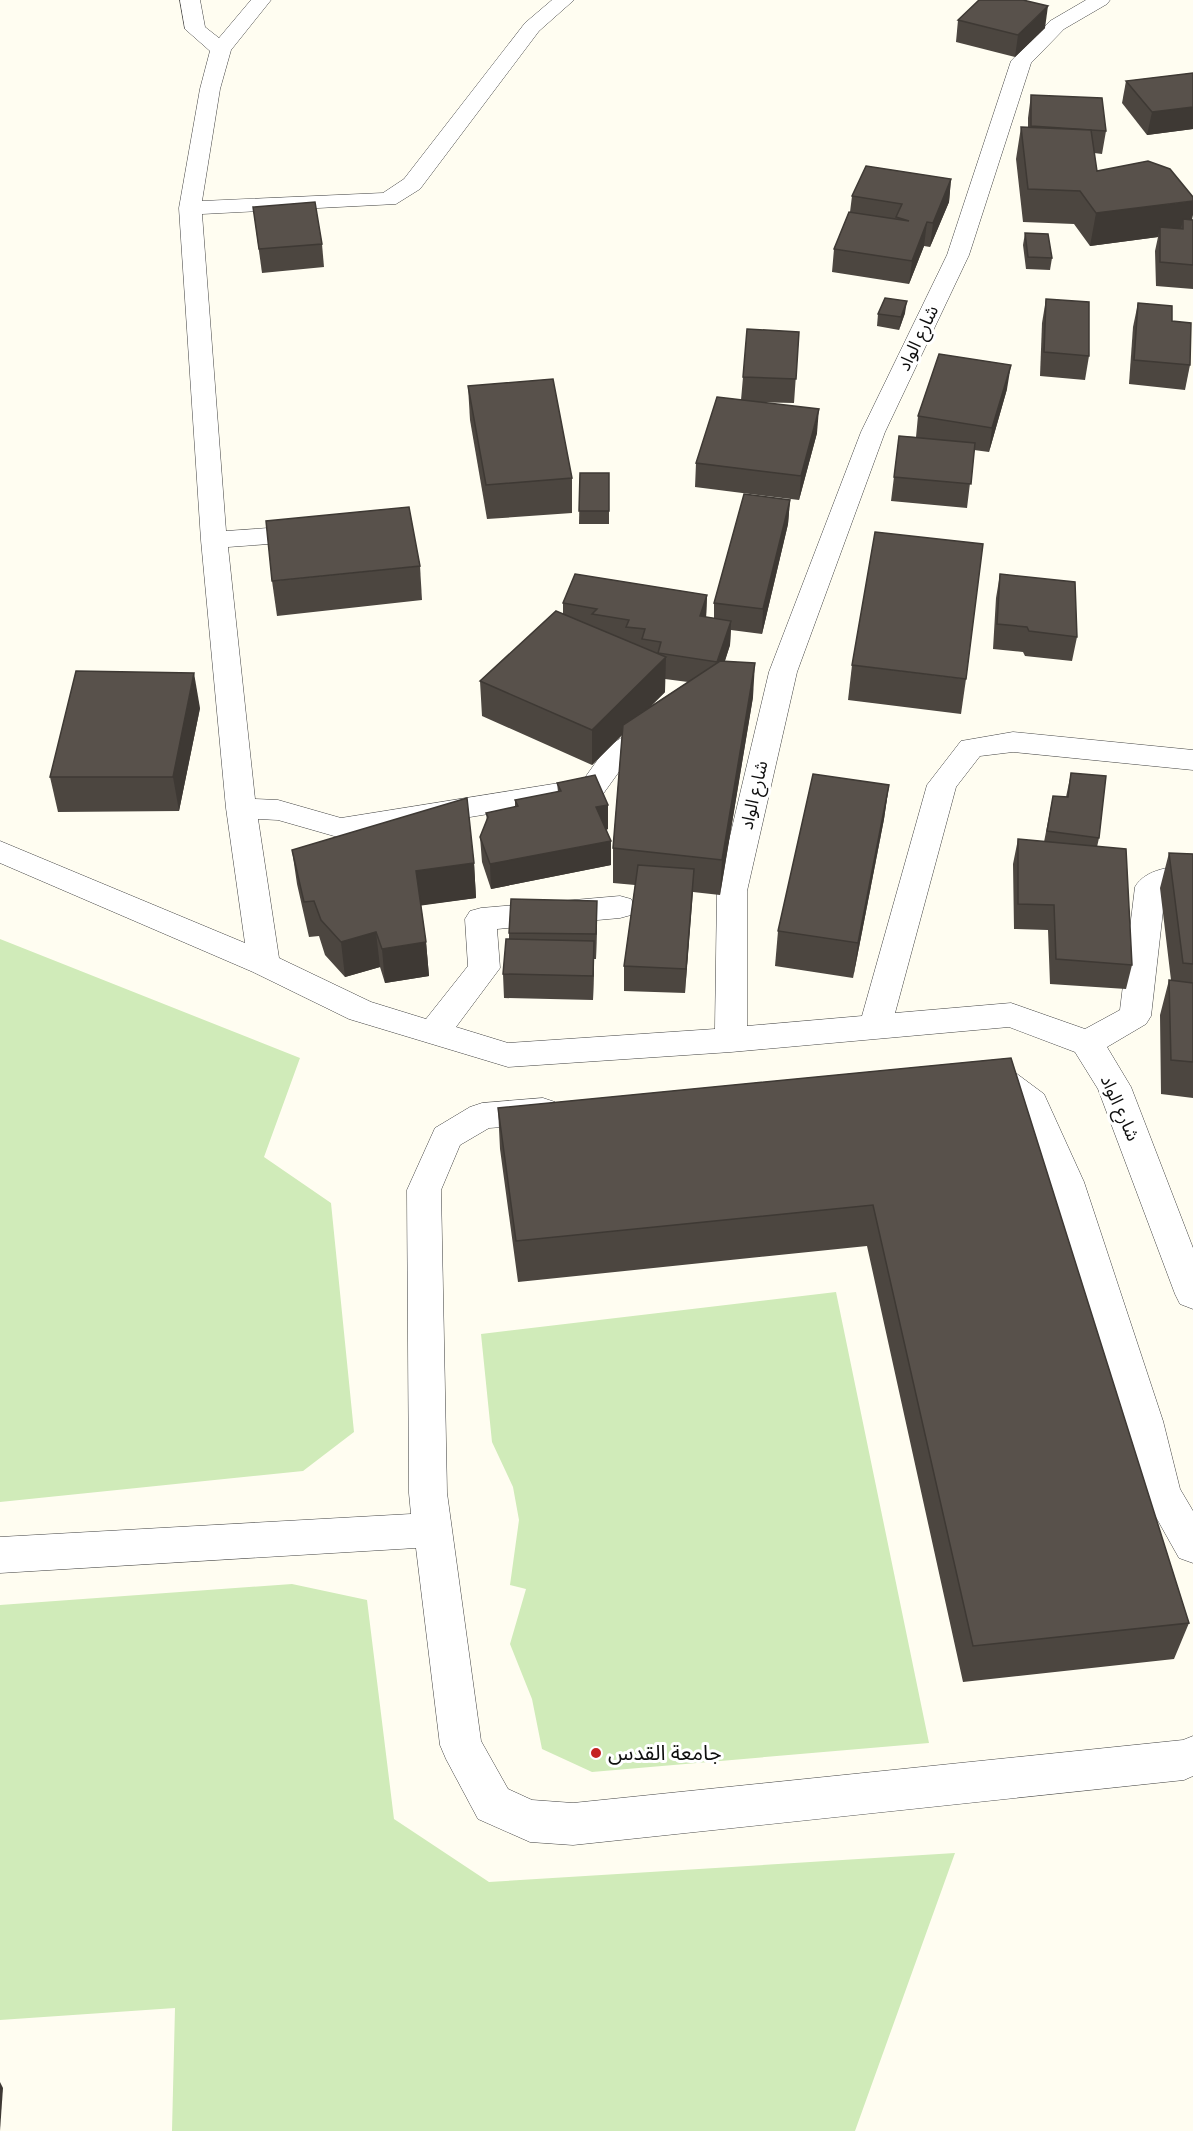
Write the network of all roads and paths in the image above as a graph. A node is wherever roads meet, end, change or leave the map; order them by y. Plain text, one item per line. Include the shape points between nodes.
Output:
1 (190, 0) edge
2 (261, 0) edge
3 (564, 0) edge
4 (1100, 0) edge
5 (221, 49) junction
6 (190, 208) junction
7 (330, 531) edge
8 (214, 540) junction
9 (783, 672) junction
10 (753, 675) edge
11 (681, 712) edge
12 (1193, 760) edge
13 (241, 808) junction
14 (0, 851) edge
15 (1193, 878) edge
16 (620, 907) dead end
17 (264, 964) junction
18 (875, 1027) junction
19 (433, 1033) junction
20 (731, 1040) junction
21 (1087, 1043) junction
22 (952, 1079) edge
23 (576, 1108) edge
24 (1193, 1294) edge
25 (433, 1530) junction
26 (1193, 1546) edge
27 (0, 1555) edge
28 (1193, 1756) edge

1 - 5 street via 195,29
2 - 5 street
3 - 6 street via 532,27 412,184 388,199
4 - 9 street, شارع الواد via 1057,25 1021,61 958,255 873,432
5 - 6 street via 210,89
6 - 8 street
7 - 8 street
8 - 13 street
9 - 10 street
9 - 20 street, شارع الواد via 732,891
11 - 13 street via 616,755 593,787 341,828 278,810
12 - 18 street via 1013,741 971,748 942,785
13 - 17 street
14 - 17 street
15 - 21 street via 1176,876 1150,887 1135,1016
16 - 19 street via 481,919 484,968
17 - 19 street via 360,1011
18 - 20 street
18 - 21 street via 1011,1015
19 - 20 street via 508,1055
21 - 24 street, شارع الواد via 1114,1087
22 - 26 street via 997,1077 1032,1103 1068,1182 1144,1421 1162,1494
23 - 25 street via 482,1116 447,1137 424,1190 428,1493
25 - 27 street
25 - 28 street via 461,1744 494,1804 530,1821 573,1824

